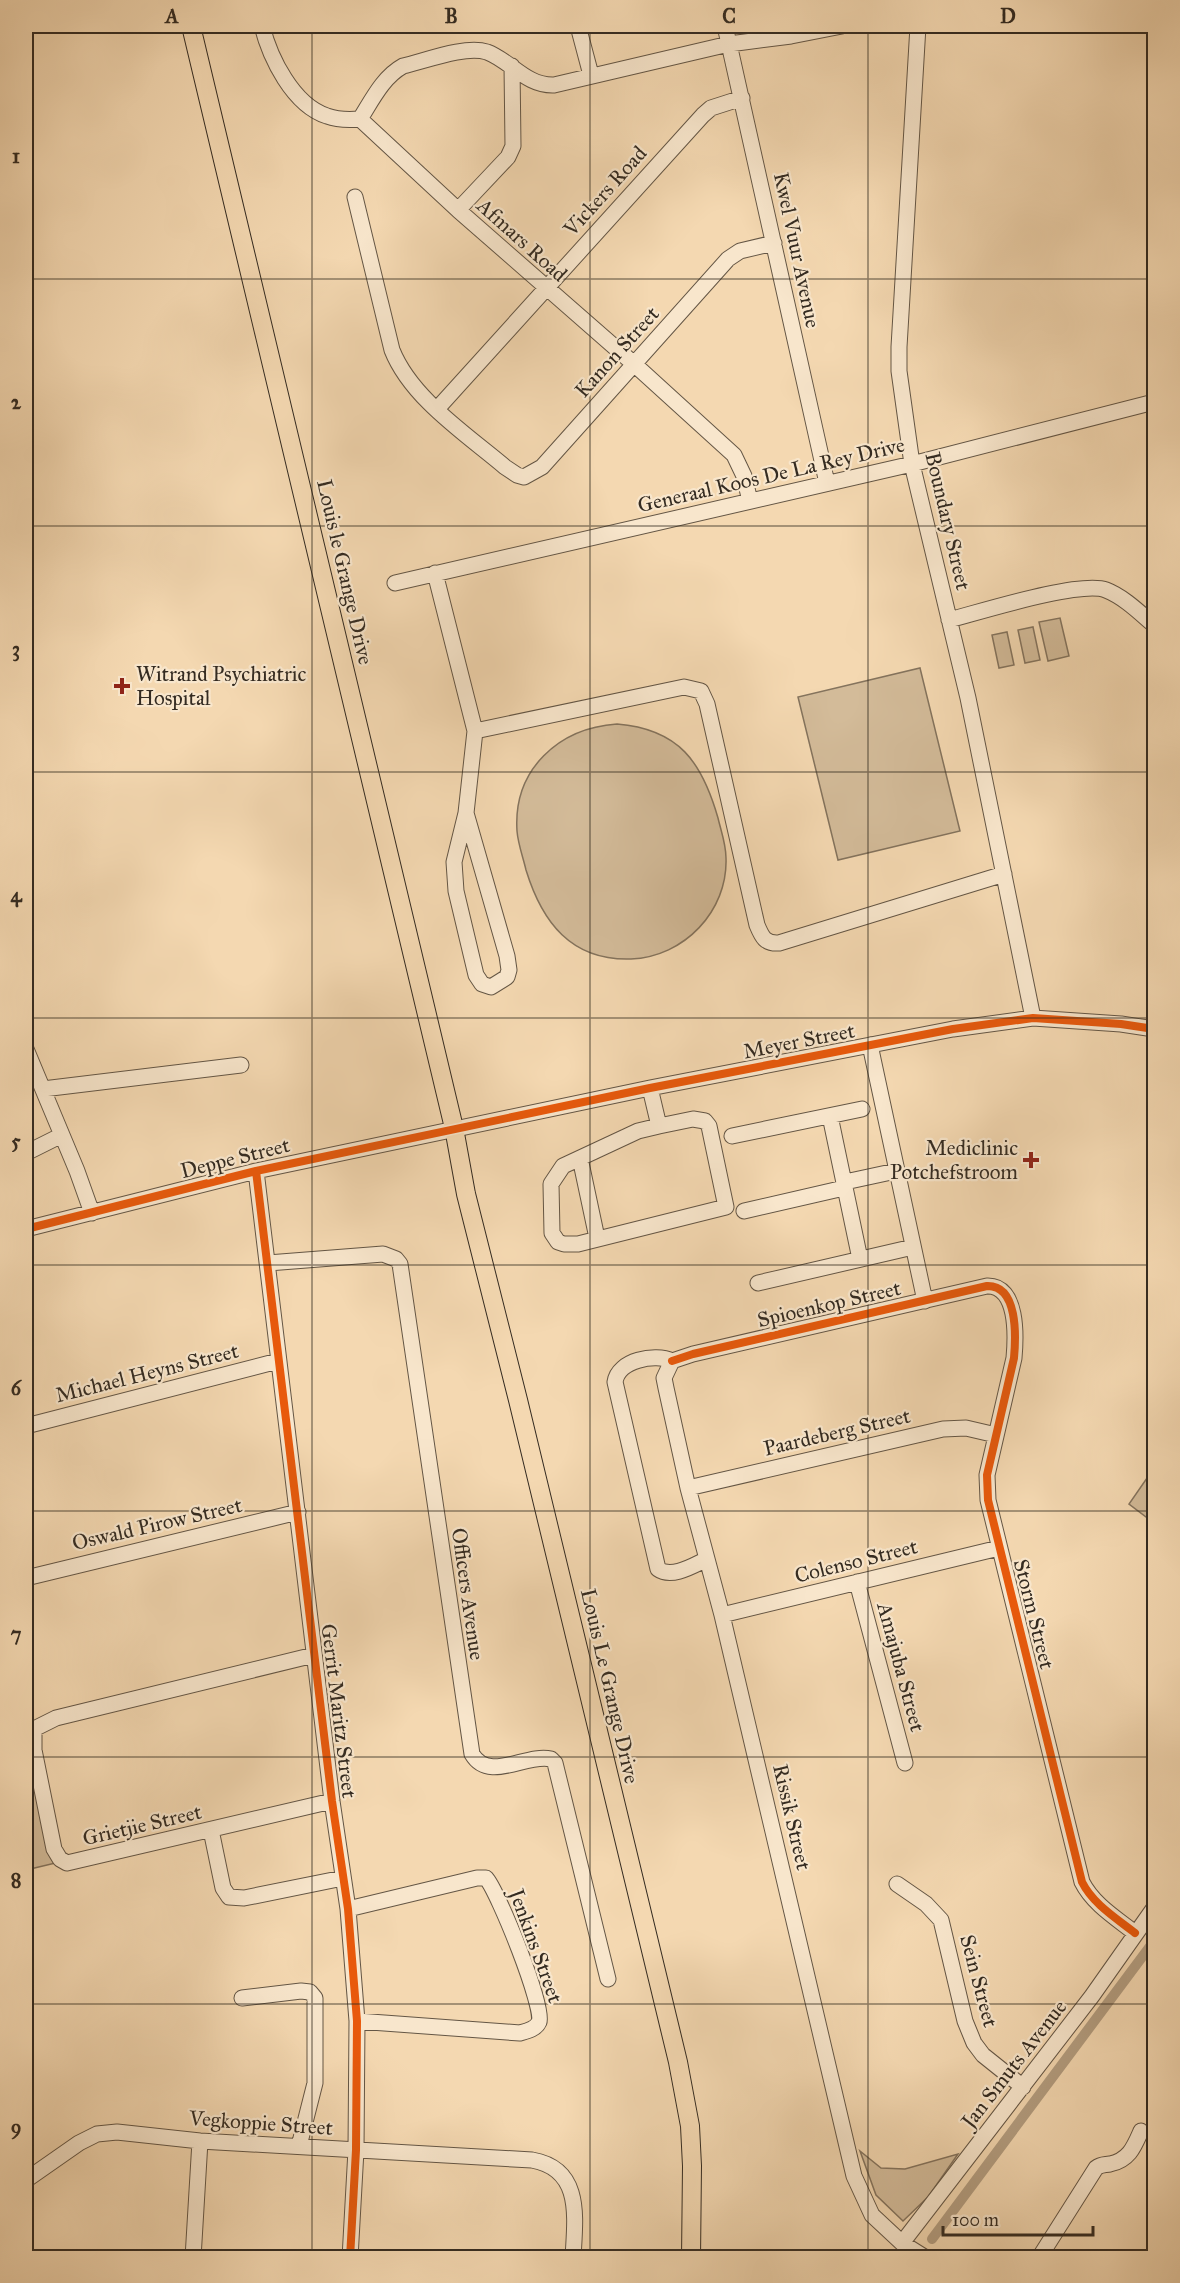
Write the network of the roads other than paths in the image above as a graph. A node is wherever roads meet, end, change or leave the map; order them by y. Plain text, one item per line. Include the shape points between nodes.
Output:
1 (192, 26) edge
2 (262, 26) edge
3 (578, 26) edge
4 (725, 26) edge
5 (842, 26) edge
6 (918, 26) edge
7 (729, 44) junction
8 (512, 66) junction
9 (591, 75) junction
10 (742, 98) junction
11 (360, 119) junction
12 (355, 197) dead end
13 (458, 210) junction
14 (774, 243) junction
15 (545, 289) junction
16 (634, 364) junction
17 (1155, 402) edge
18 (437, 409) junction
19 (912, 464) junction
20 (827, 483) junction
21 (750, 501) junction
22 (435, 573) junction
23 (395, 583) dead end
24 (949, 620) junction
25 (1155, 625) edge
26 (476, 731) junction
27 (466, 813) junction
28 (1004, 874) junction
29 (1032, 1018) junction
30 (1155, 1029) edge
31 (870, 1045) junction
32 (26, 1049) edge
33 (241, 1065) dead end
34 (650, 1088) junction
35 (43, 1089) junction
36 (862, 1109) dead end
37 (830, 1116) junction
38 (659, 1126) junction
39 (454, 1128) junction
40 (62, 1135) junction
41 (732, 1136) dead end
42 (26, 1153) edge
43 (580, 1158) junction
44 (256, 1171) junction
45 (896, 1171) junction
46 (844, 1185) junction
47 (744, 1211) dead end
48 (92, 1213) junction
49 (26, 1229) edge
50 (597, 1238) junction
51 (913, 1247) junction
52 (860, 1259) junction
53 (268, 1263) junction
54 (758, 1283) dead end
55 (995, 1286) joint
56 (925, 1300) junction
57 (278, 1361) junction
58 (672, 1361) junction
59 (26, 1426) edge
60 (996, 1435) junction
61 (688, 1488) junction
62 (298, 1512) junction
63 (999, 1548) junction
64 (707, 1559) junction
65 (26, 1578) edge
66 (857, 1582) junction
67 (722, 1615) junction
68 (314, 1655) junction
69 (905, 1763) dead end
70 (332, 1801) junction
71 (211, 1830) junction
72 (343, 1878) junction
73 (897, 1884) dead end
74 (1155, 1908) edge
75 (348, 1909) junction
76 (1135, 1933) junction
77 (608, 1979) dead end
78 (242, 1998) dead end
79 (357, 2021) junction
80 (1023, 2087) junction
81 (1141, 2132) dead end
82 (200, 2141) junction
83 (299, 2146) junction
84 (356, 2150) junction
85 (26, 2180) edge
86 (902, 2243) junction
87 (193, 2258) edge
88 (350, 2258) edge
89 (573, 2258) edge
90 (691, 2258) edge
91 (926, 2258) edge
92 (1039, 2258) edge

1 - 39 main road, Louis le Grange Drive
2 - 11 street via 280,73 306,104 328,117
3 - 9 street
4 - 7 street, Kwel Vuur Avenue
5 - 7 street
6 - 19 street, Boundary Street via 899,359
7 - 9 street
7 - 10 street, Kwel Vuur Avenue
8 - 9 street via 532,82 545,85
8 - 11 street via 476,50 403,66 386,80
8 - 13 street via 513,146 508,157
10 - 14 street, Kwel Vuur Avenue
10 - 15 street, Vickers Road via 711,108 703,115
11 - 13 street, Afmars Road
12 - 18 street via 395,356 407,378
13 - 15 street, Afmars Road
14 - 16 street, Kanon Street via 740,251 728,259
14 - 20 street, Kwel Vuur Avenue
15 - 16 street, Afmars Road
15 - 18 street, Vickers Road
16 - 18 street, Kanon Street via 537,471 527,476 494,457
16 - 21 street, Afmars Road via 734,455
17 - 19 street, Generaal Koos De La Rey Drive
19 - 20 street, Generaal Koos De La Rey Drive
19 - 24 street, Boundary Street
20 - 21 street, Generaal Koos De La Rey Drive
21 - 22 street, Generaal Koos De La Rey Drive
22 - 23 street, Generaal Koos De La Rey Drive
22 - 26 street
24 - 25 street via 1092,587 1118,597
24 - 28 street, Boundary Street
26 - 27 street
26 - 28 street via 684,687 701,691 757,925 761,936 771,944
27 - 27 street via 507,956 507,977 491,987 482,984 476,975 456,891 454,862
28 - 29 street, Boundary Street
29 - 30 street, Meyer Street
29 - 31 street, Meyer Street
31 - 34 street, Meyer Street
31 - 45 street
32 - 35 street
33 - 35 street
34 - 38 street
34 - 39 street, Meyer Street
35 - 40 street
36 - 37 street
37 - 41 street
37 - 46 street
38 - 43 street via 638,1131
38 - 50 street via 693,1119 705,1121 726,1207
39 - 44 street, Deppe Street
39 - 90 main road, Louis Le Grange Drive via 466,1194 678,2062 690,2126
40 - 42 street
40 - 48 street
43 - 50 street
43 - 50 street via 563,1166 550,1184 552,1233 564,1244
44 - 48 street, Deppe Street
44 - 53 street, Gerrit Maritz Street
45 - 46 street
45 - 51 street
46 - 47 street
46 - 52 street
48 - 49 street, Deppe Street
51 - 52 street
51 - 56 street
52 - 54 street
53 - 57 street, Gerrit Maritz Street
53 - 77 street, Officers Avenue via 383,1254 396,1258 400,1264 472,1754 490,1767 542,1758 555,1763
55 - 56 street, Spioenkop Street
55 - 60 street, Storm Street via 1006,1294 1016,1342
56 - 58 street, Spioenkop Street
57 - 59 street, Michael Heyns Street
57 - 62 street, Gerrit Maritz Street
58 - 61 street, Rissik Street via 664,1378
58 - 64 street, Spioenkop Street via 657,1357 628,1364 618,1372 615,1382 658,1569 676,1572
60 - 61 street, Paardeberg Street via 966,1428 943,1429
60 - 63 street, Storm Street via 986,1484
61 - 64 street, Rissik Street
62 - 65 street, Oswald Pirow Street
62 - 68 street, Gerrit Maritz Street
63 - 66 street, Colenso Street
63 - 76 street, Storm Street via 1082,1882 1095,1902
64 - 67 street, Rissik Street
66 - 67 street, Colenso Street
66 - 69 street, Amajuba Street
67 - 86 street, Rissik Street via 852,2167 872,2215
68 - 70 street, Gerrit Maritz Street
68 - 71 street, Grietjie Street via 56,1718 34,1729 34,1749 52,1842 64,1862
70 - 71 street, Grietjie Street
70 - 72 street, Gerrit Maritz Street
71 - 72 street via 223,1888 229,1897 244,1898
72 - 75 street, Gerrit Maritz Street
73 - 80 street, Sein Street via 941,1920 974,2043
74 - 76 street, Jan Smuts Avenue
75 - 79 street, Gerrit Maritz Street
75 - 79 street, Jenkins Street via 486,1878 529,1976 540,2013 536,2027 520,2033
76 - 80 street, Jan Smuts Avenue
78 - 83 street via 301,1991 310,1992 315,1998 315,2083
79 - 84 street, Gerrit Maritz Street
80 - 86 street, Jan Smuts Avenue
81 - 92 street via 1129,2155 1096,2168
82 - 83 street, Vegkoppie Street
82 - 85 street, Vegkoppie Street via 104,2132 79,2143
82 - 87 street
83 - 84 street, Vegkoppie Street
84 - 88 street, Gerrit Maritz Street
84 - 89 street, Vegkoppie Street via 548,2164 565,2178 573,2197
86 - 91 street, Rissik Street

